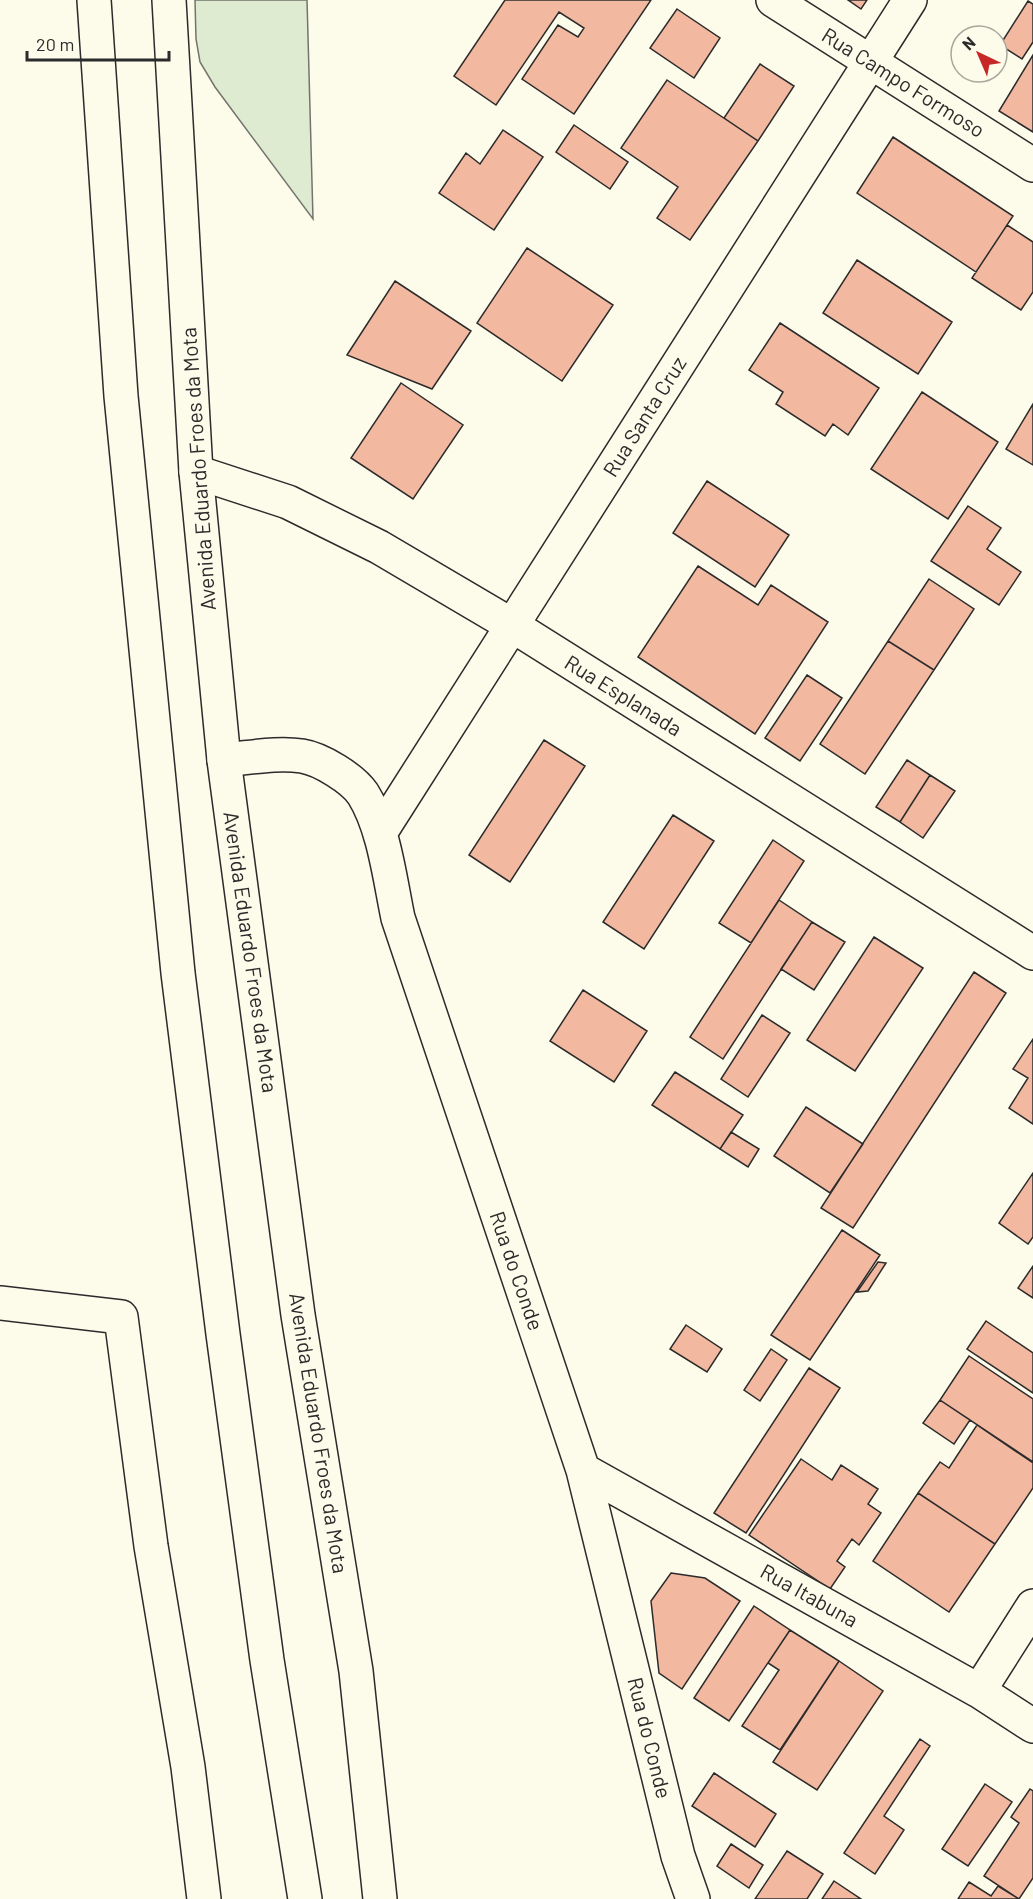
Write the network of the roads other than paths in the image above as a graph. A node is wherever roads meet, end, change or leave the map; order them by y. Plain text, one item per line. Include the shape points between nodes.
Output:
1 (94, 0) edge
2 (169, 0) edge
3 (773, 0) edge
4 (910, 0) edge
5 (870, 63) junction
6 (1033, 165) edge
7 (196, 472) junction
8 (513, 627) junction
9 (224, 760) junction
10 (380, 833) junction
11 (1033, 953) edge
12 (0, 1303) edge
13 (583, 1470) junction
14 (1033, 1606) edge
15 (980, 1691) junction
16 (1033, 1725) edge
17 (204, 1899) edge
18 (305, 1899) edge
19 (380, 1899) edge
20 (693, 1899) edge

1 - 18 main road via 121,396 178,973 222,1334
2 - 7 main road, Avenida Eduardo Froes da Mota
3 - 5 main road, Rua Campo Formoso
4 - 5 main road, Rua Santa Cruz
5 - 6 main road, Rua Campo Formoso
5 - 8 main road, Rua Santa Cruz
7 - 8 main road, Rua Esplanada via 288,501 379,547
7 - 9 main road, Avenida Eduardo Froes da Mota
8 - 10 main road, Rua Santa Cruz
8 - 11 main road, Rua Esplanada
9 - 10 main road, Rua do Conde via 303,756 333,767 363,793
9 - 19 main road, Avenida Eduardo Froes da Mota via 298,1315 356,1671
10 - 13 main road, Rua do Conde via 402,929
12 - 17 main road via 121,1317
13 - 15 main road, Rua Itabuna
13 - 20 main road, Rua do Conde via 678,1856
14 - 15 main road
15 - 16 main road, Rua Itabuna

